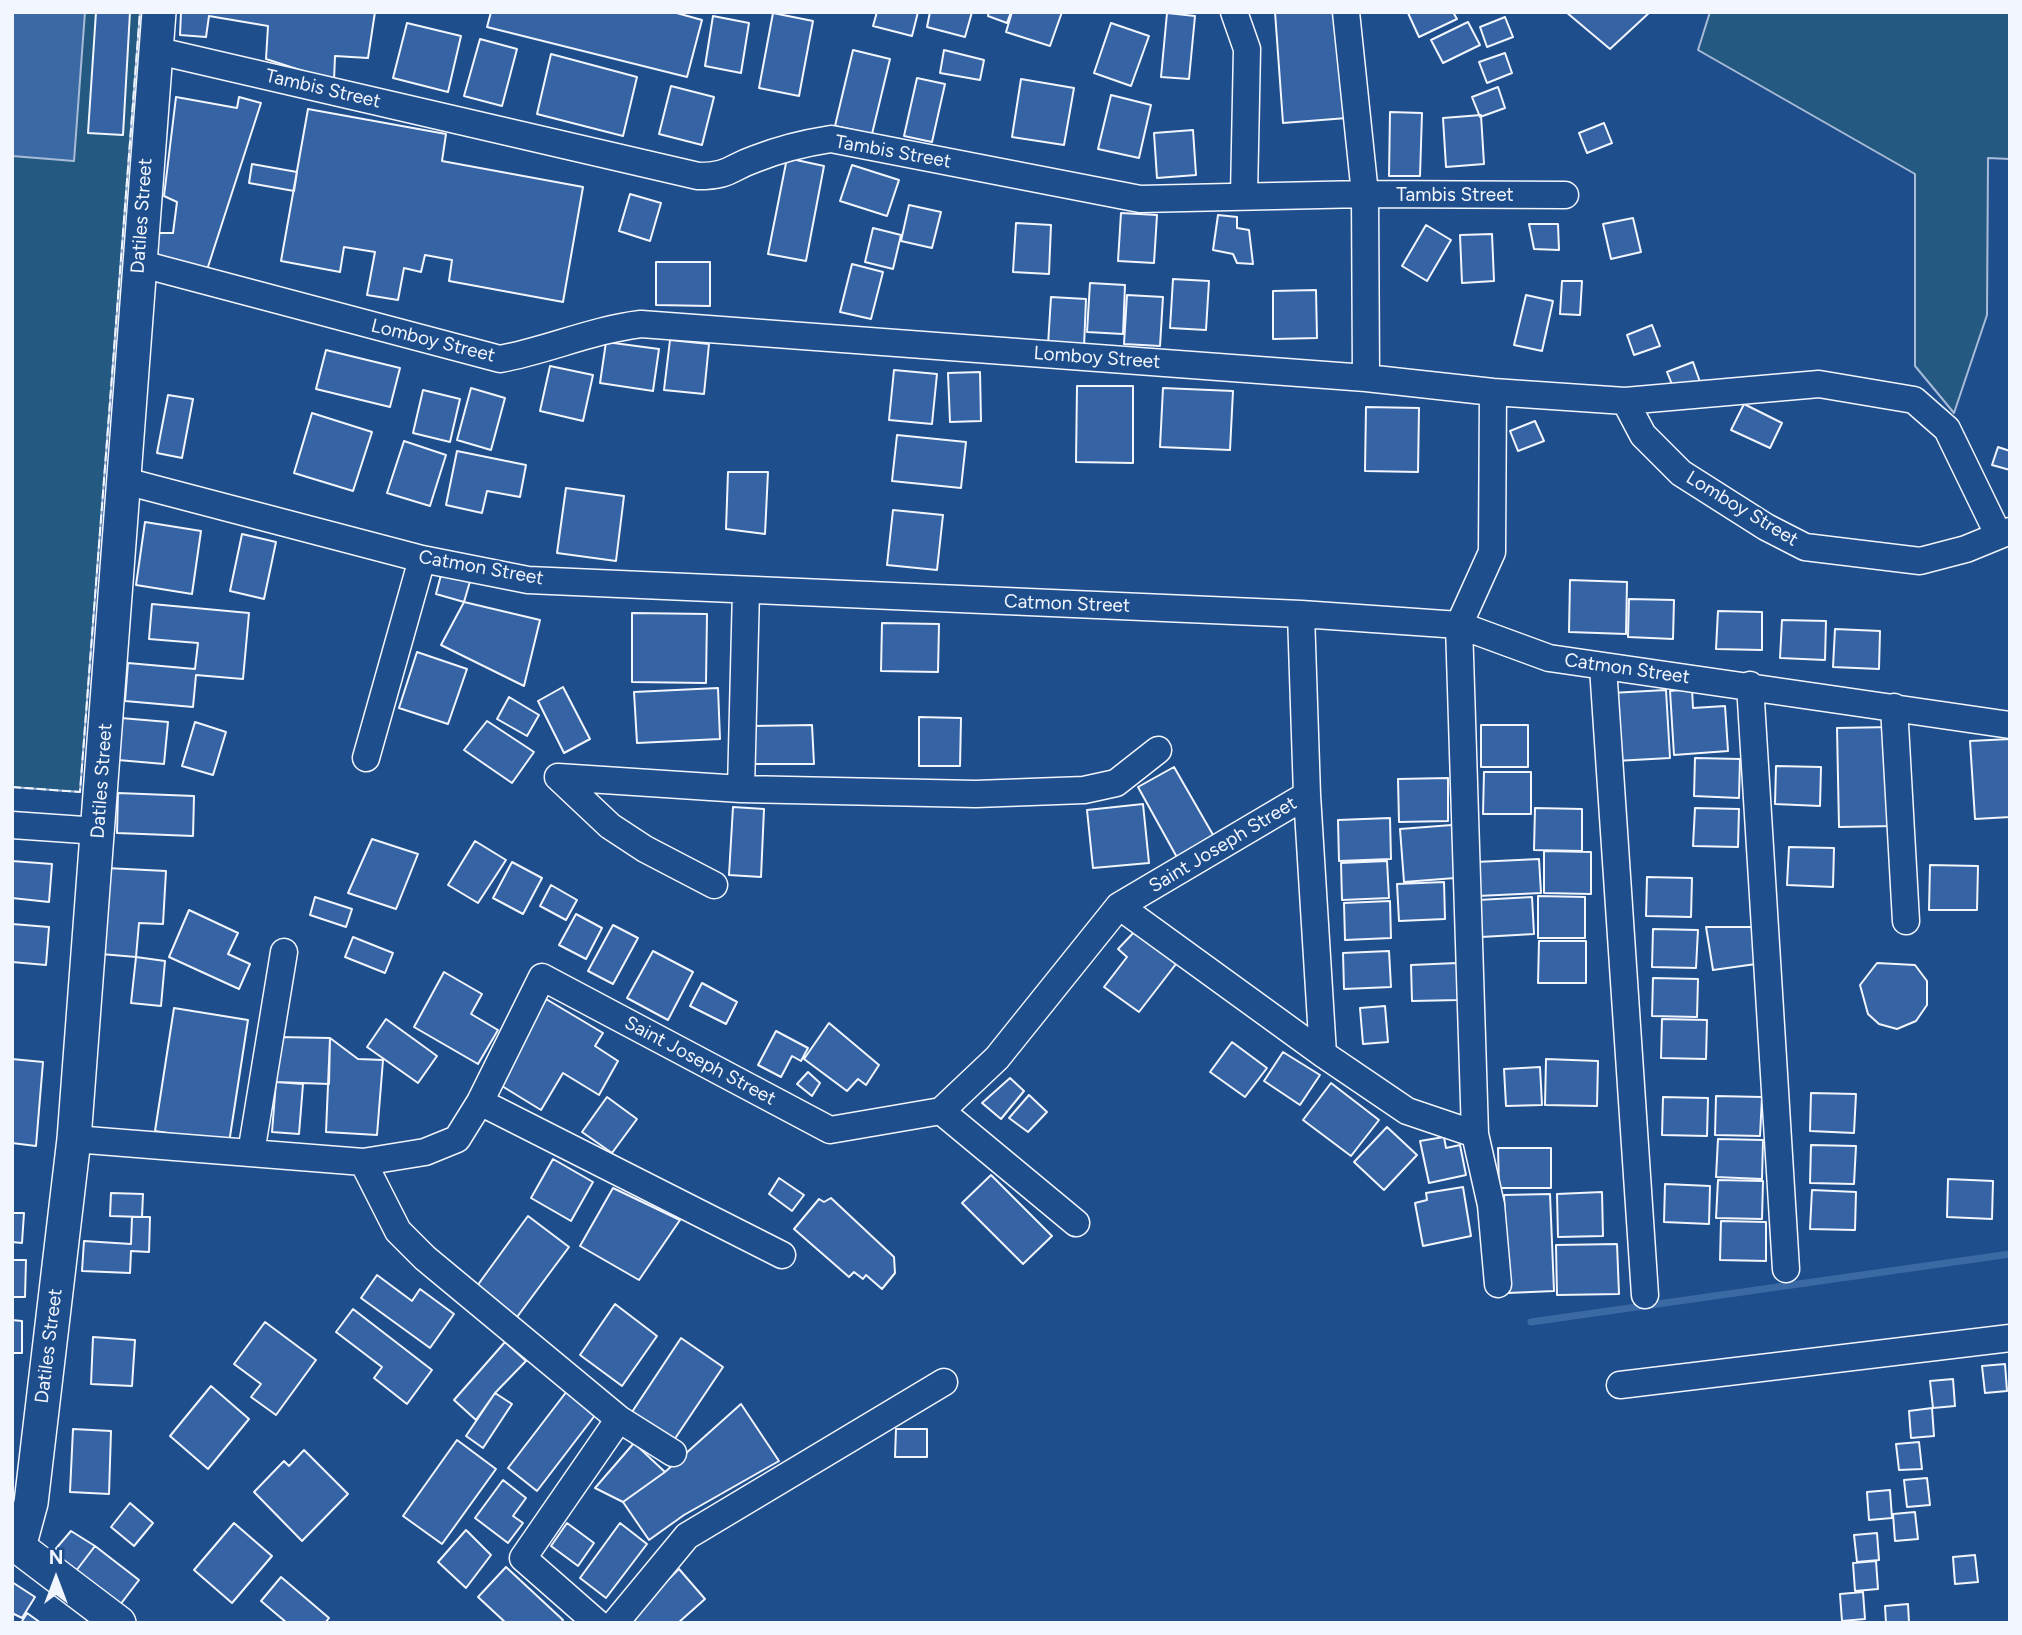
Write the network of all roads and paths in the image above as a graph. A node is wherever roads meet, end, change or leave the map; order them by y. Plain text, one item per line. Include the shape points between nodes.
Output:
1 (159, 12) edge
2 (1234, 12) edge
3 (1346, 12) edge
4 (154, 50) junction
5 (1365, 194) junction
6 (1244, 195) junction
7 (1565, 195) dead end
8 (138, 263) junction
9 (1366, 378) junction
10 (1493, 392) junction
11 (1625, 401) junction
12 (125, 481) junction
13 (2004, 533) edge
14 (422, 559) junction
15 (746, 590) junction
16 (1301, 614) junction
17 (1459, 625) junction
18 (1603, 667) junction
19 (1750, 685) junction
20 (1894, 707) junction
21 (2010, 725) edge
22 (1158, 750) dead end
23 (366, 758) dead end
24 (741, 789) junction
25 (1307, 795) junction
26 (12, 825) edge
27 (98, 831) junction
28 (714, 885) dead end
29 (1119, 906) junction
30 (1906, 921) dead end
31 (284, 952) dead end
32 (1323, 1054) junction
33 (480, 1102) junction
34 (941, 1111) junction
35 (1475, 1134) junction
36 (74, 1139) junction
37 (251, 1153) junction
38 (363, 1162) junction
39 (1076, 1223) dead end
40 (782, 1255) dead end
41 (1786, 1269) dead end
42 (1498, 1284) dead end
43 (1645, 1295) dead end
44 (2010, 1338) edge
45 (944, 1382) dead end
46 (1620, 1385) dead end
47 (619, 1419) junction
48 (673, 1454) dead end
49 (16, 1545) edge
50 (119, 1623) edge
51 (597, 1623) edge
52 (615, 1623) edge

1 - 4 main road, Datiles Street
2 - 6 street via 1247,49
3 - 5 street
4 - 6 street, Tambis Street via 698,176 721,176 802,143 831,139 1140,199
4 - 8 main road, Datiles Street
5 - 6 street, Tambis Street
5 - 7 street, Tambis Street
5 - 9 street
8 - 9 street, Lomboy Street via 500,359 537,353 603,329 642,324
8 - 12 main road, Datiles Street
9 - 10 street, Lomboy Street
10 - 11 street, Lomboy Street
10 - 17 street via 1492,552
11 - 13 street, Lomboy Street via 1643,435 1681,473 1805,547 1920,561
11 - 13 street via 1819,384 1914,400 1947,429
12 - 14 street, Catmon Street
12 - 27 main road, Datiles Street
14 - 15 street, Catmon Street via 528,580
14 - 23 street
15 - 16 street, Catmon Street
15 - 24 street
16 - 17 street, Catmon Street
16 - 25 street
17 - 18 street, Catmon Street via 1549,658
17 - 35 street
18 - 19 street, Catmon Street
18 - 43 street
19 - 20 street, Catmon Street
19 - 41 street
20 - 21 street, Catmon Street
20 - 30 street
22 - 24 street via 1116,783 1084,790 976,794
24 - 28 street via 558,778 610,826
25 - 29 street, Saint Joseph Street
25 - 32 street
26 - 27 street
27 - 36 main road, Datiles Street
29 - 32 street
29 - 34 street, Saint Joseph Street via 997,1058
31 - 37 street
32 - 35 street via 1408,1111
33 - 34 street, Saint Joseph Street via 542,977 830,1130
33 - 38 street, Saint Joseph Street via 457,1139 425,1152
33 - 40 street
34 - 39 street
35 - 42 street via 1491,1205
36 - 37 street, Saint Joseph Street
36 - 49 main road, Datiles Street via 31,1503
37 - 38 street, Saint Joseph Street
38 - 47 street via 398,1231
44 - 46 street
45 - 52 street via 687,1536
47 - 48 street
47 - 51 street via 523,1558
49 - 50 main road

